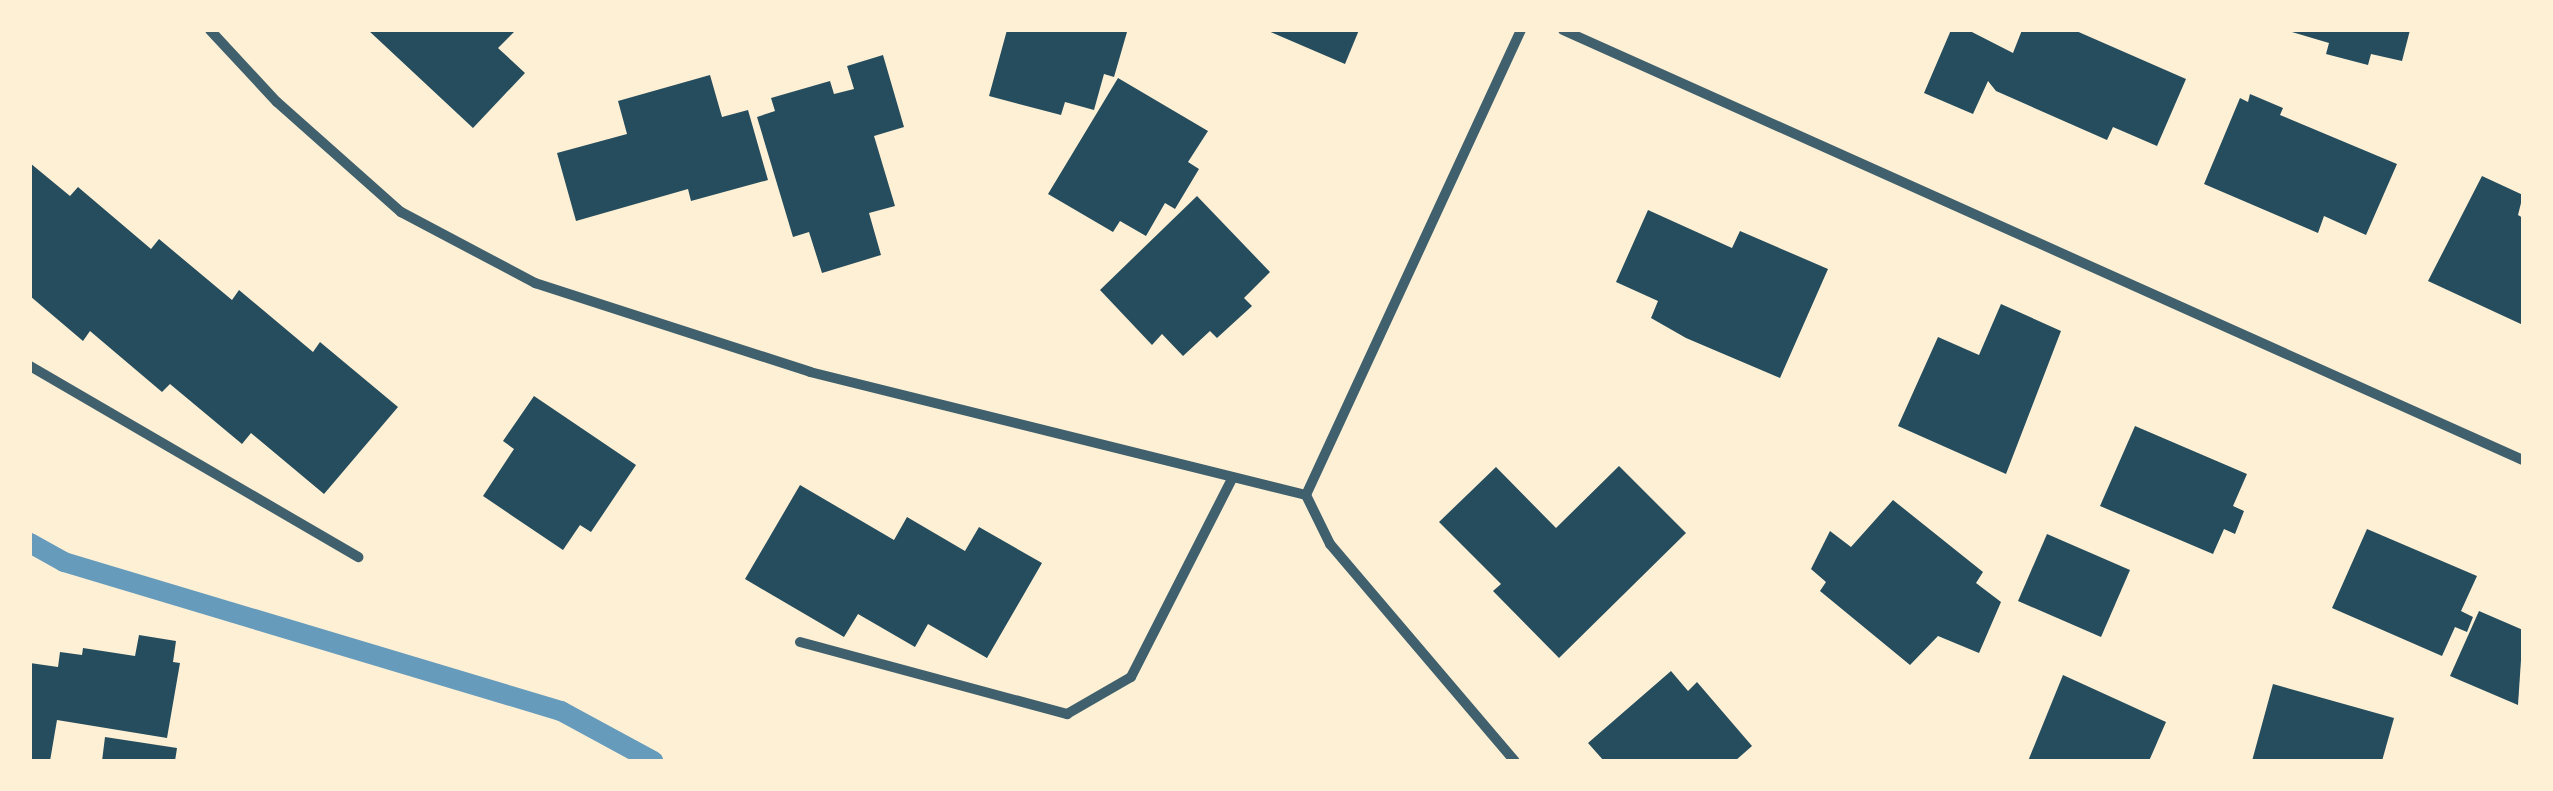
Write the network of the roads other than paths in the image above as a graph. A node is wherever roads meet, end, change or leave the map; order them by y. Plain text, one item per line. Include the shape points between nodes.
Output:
1 (210, 30) edge
2 (1521, 30) edge
3 (1563, 30) edge
4 (30, 366) edge
5 (2523, 460) edge
6 (1232, 479) junction
7 (1306, 495) junction
8 (358, 557) dead end
9 (800, 642) dead end
10 (1515, 761) edge

1 - 6 street via 277,102 401,212 535,283 810,372
2 - 7 street
3 - 5 street
4 - 8 street
6 - 7 street
6 - 9 street via 1132,677 1067,714
7 - 10 street via 1330,544

